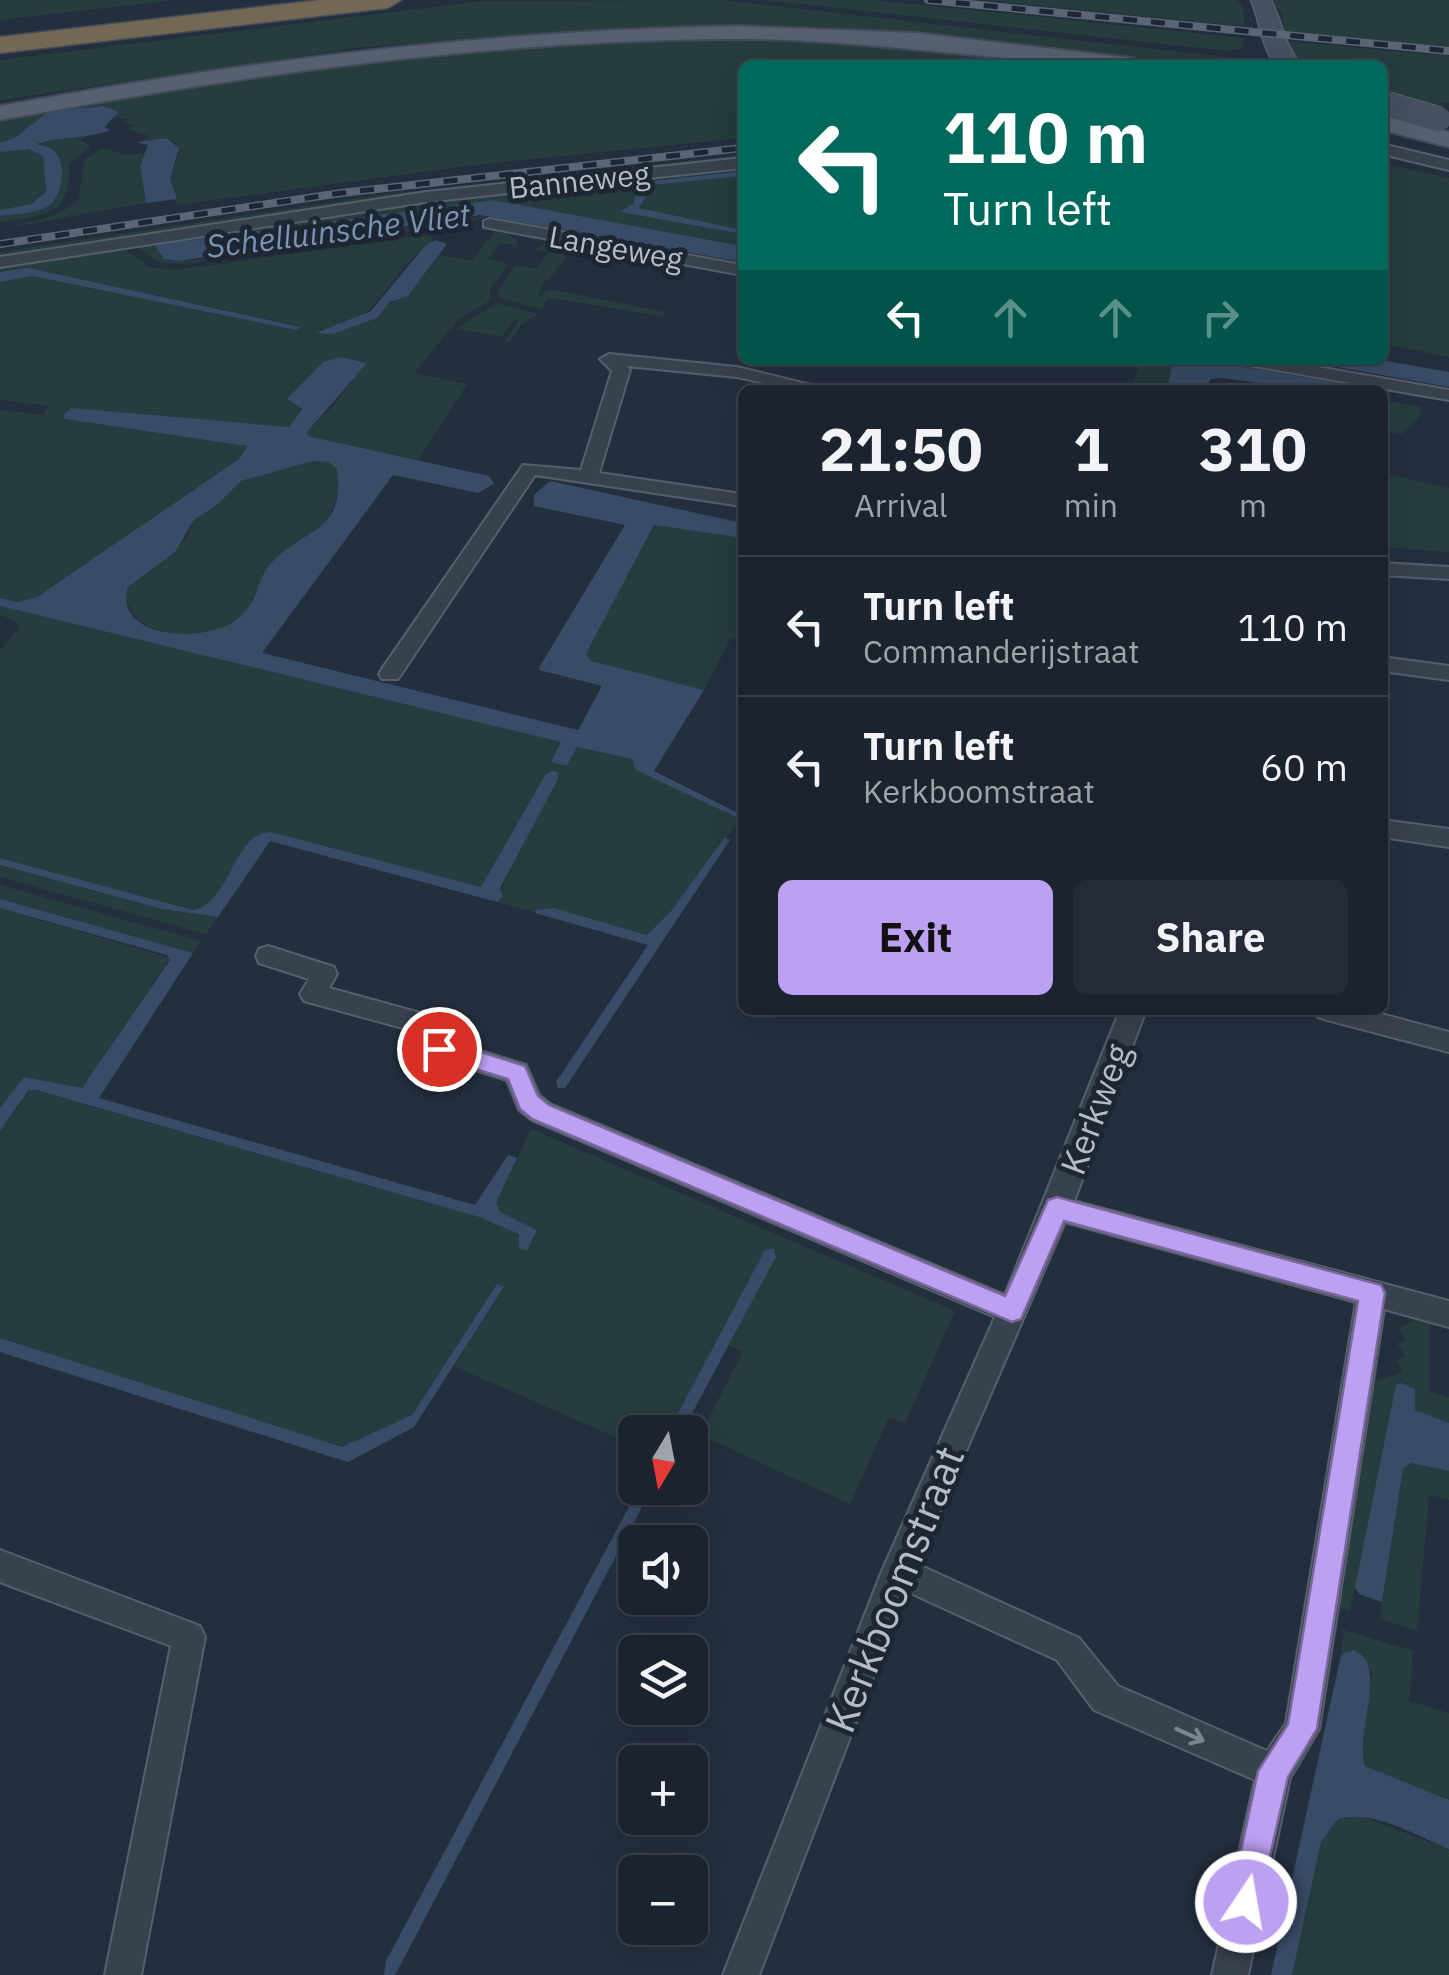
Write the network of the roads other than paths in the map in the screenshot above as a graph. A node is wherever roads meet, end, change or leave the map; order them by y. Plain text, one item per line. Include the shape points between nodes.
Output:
1 (273, 0) edge
2 (388, 0) edge
3 (1261, 0) edge
4 (0, 32) edge
5 (0, 46) edge
6 (1084, 60) edge
7 (1285, 60) edge
8 (1388, 111) edge
9 (0, 114) edge
10 (1446, 126) edge
11 (1388, 150) edge
12 (738, 163) edge
13 (1449, 164) edge
14 (490, 224) dead end
15 (0, 262) edge
16 (738, 269) edge
17 (1276, 365) edge
18 (798, 385) edge
19 (1449, 395) edge
20 (588, 477) junction
21 (738, 499) edge
22 (1388, 569) edge
23 (1449, 573) edge
24 (1388, 665) edge
25 (1449, 672) edge
26 (390, 674) dead end
27 (1388, 829) edge
28 (1449, 838) edge
29 (268, 956) dead end
30 (1131, 1015) edge
31 (1346, 1015) edge
32 (1449, 1042) edge
33 (1057, 1208) junction
34 (1372, 1293) junction
35 (1012, 1310) junction
36 (1449, 1314) edge
37 (0, 1566) edge
38 (898, 1571) junction
39 (1274, 1771) junction
40 (123, 1975) edge
41 (740, 1975) edge
42 (1230, 1975) edge

1 - 4 highway
2 - 5 highway
3 - 7 street
6 - 9 main road via 845,35 590,36 283,64
8 - 10 main road
11 - 13 street
12 - 15 street, Banneweg via 296,214
14 - 16 street, Langeweg
17 - 19 street
18 - 20 street via 609,359 621,370
20 - 21 street
20 - 26 street via 530,469
22 - 23 street
24 - 25 street
27 - 28 street
29 - 35 street via 325,974 312,994 448,1030 439,1049 517,1072 528,1102 540,1112
30 - 33 street, Kerkweg
31 - 32 street
33 - 34 street
33 - 35 street, Kerkboomstraat
34 - 36 street
34 - 39 street via 1302,1729
35 - 38 street, Kerkboomstraat
37 - 40 street via 189,1637
38 -> 39 street via 1068,1649 1106,1698
38 - 41 street, Kerkboomstraat
39 - 42 street

